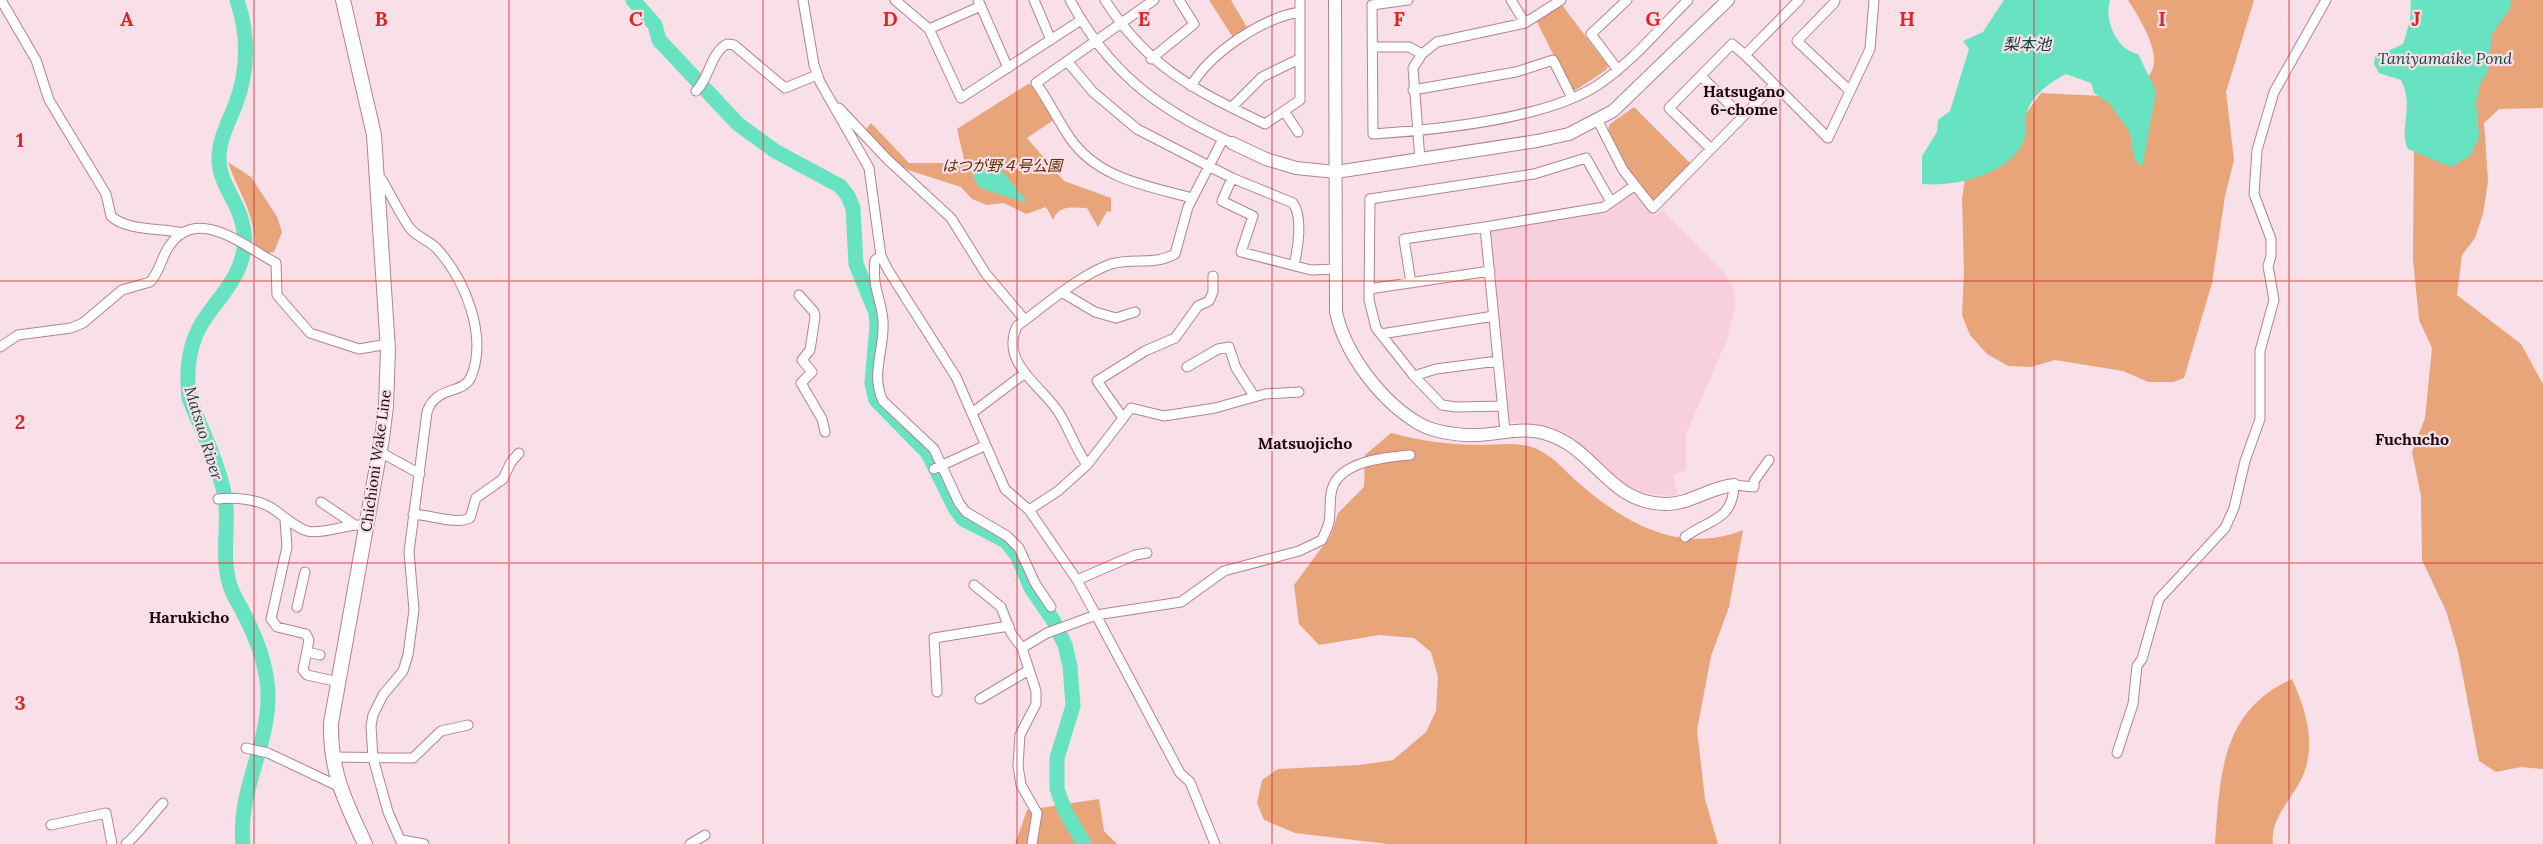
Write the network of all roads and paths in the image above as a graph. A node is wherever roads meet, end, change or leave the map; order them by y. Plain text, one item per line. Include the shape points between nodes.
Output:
1 (1, 0) edge
2 (343, 0) edge
3 (803, 0) edge
4 (895, 0) edge
5 (1034, 0) edge
6 (1070, 0) edge
7 (1105, 0) edge
8 (1155, 0) edge
9 (1179, 0) edge
10 (1300, 0) edge
11 (1335, 0) edge
12 (1408, 0) edge
13 (1511, 0) edge
14 (1561, 0) edge
15 (1627, 0) edge
16 (1688, 0) edge
17 (1728, 0) edge
18 (1799, 0) edge
19 (1834, 0) edge
20 (1874, 0) edge
21 (2326, 0) edge
22 (979, 3) edge
23 (1300, 12) junction
24 (1081, 20) junction
25 (1120, 22) junction
26 (1525, 23) junction
27 (929, 29) junction
28 (1052, 40) junction
29 (1095, 41) junction
30 (1372, 47) junction
31 (1422, 54) junction
32 (1745, 55) junction
33 (1151, 58) junction
34 (1299, 59) junction
35 (1067, 61) junction
36 (1008, 68) junction
37 (1618, 70) junction
38 (818, 75) junction
39 (1701, 76) junction
40 (1774, 85) junction
41 (1191, 86) junction
42 (1413, 90) junction
43 (696, 91) dead end
44 (1850, 91) junction
45 (829, 98) junction
46 (1572, 98) junction
47 (1232, 108) junction
48 (1284, 111) junction
49 (1742, 117) junction
50 (1598, 121) junction
51 (1417, 131) junction
52 (1298, 132) dead end
53 (1227, 141) junction
54 (1711, 149) junction
55 (1420, 160) junction
56 (1209, 165) junction
57 (1336, 172) junction
58 (377, 177) junction
59 (1232, 178) junction
60 (1634, 186) junction
61 (1192, 198) junction
62 (1611, 202) junction
63 (1485, 226) junction
64 (183, 233) junction
65 (881, 256) junction
66 (1294, 265) junction
67 (1336, 269) junction
68 (1490, 271) junction
69 (1213, 276) dead end
70 (1411, 283) junction
71 (1369, 290) junction
72 (1063, 293) junction
73 (799, 296) dead end
74 (1135, 312) dead end
75 (1494, 316) junction
76 (1025, 320) junction
77 (1381, 334) junction
78 (388, 344) junction
79 (0, 347) edge
80 (1498, 361) junction
81 (1187, 367) dead end
82 (1024, 373) junction
83 (1414, 376) junction
84 (1299, 392) dead end
85 (1254, 396) junction
86 (1502, 406) junction
87 (972, 413) junction
88 (1123, 418) junction
89 (1505, 431) junction
90 (825, 432) dead end
91 (984, 446) junction
92 (380, 452) junction
93 (519, 453) dead end
94 (1410, 455) dead end
95 (1769, 460) dead end
96 (1087, 465) junction
97 (939, 466) junction
98 (420, 474) junction
99 (1734, 485) junction
100 (218, 499) dead end
101 (321, 502) dead end
102 (1029, 510) junction
103 (413, 514) junction
104 (285, 520) junction
105 (352, 524) junction
106 (367, 525) junction
107 (1685, 537) dead end
108 (1147, 553) dead end
109 (305, 572) dead end
110 (1077, 580) junction
111 (280, 585) junction
112 (975, 585) dead end
113 (300, 590) junction
114 (297, 607) dead end
115 (1051, 607) dead end
116 (1096, 615) junction
117 (1009, 626) junction
118 (1022, 648) junction
119 (307, 652) junction
120 (320, 655) dead end
121 (1029, 670) junction
122 (339, 682) junction
123 (938, 692) dead end
124 (980, 699) dead end
125 (468, 725) dead end
126 (248, 748) dead end
127 (2117, 753) dead end
128 (332, 757) junction
129 (373, 758) junction
130 (338, 786) junction
131 (163, 803) dead end
132 (51, 825) dead end
133 (705, 835) dead end
134 (402, 842) edge
135 (112, 844) edge
136 (126, 844) edge
137 (365, 844) edge
138 (424, 844) edge
139 (690, 844) edge
140 (1032, 844) edge
141 (1215, 844) edge

1 - 64 street via 36,60 49,100 106,194 111,216 127,226
2 - 58 main road, Chichioni Wake Line via 371,111
3 - 38 street
4 - 27 street
5 - 28 street
6 - 24 street
7 - 25 street
8 - 25 street
9 - 33 street via 1194,24
10 - 23 street
11 - 57 street
12 - 30 street via 1372,5
13 - 26 street
14 - 26 street
15 - 37 street via 1591,34
16 - 37 street
17 - 50 street via 1632,94
18 - 32 street
19 - 44 street via 1797,41
20 - 44 street via 1870,49
21 - 127 street via 2274,92 2257,150 2254,194 2271,239 2268,266 2274,300 2259,351 2260,419 2225,528 2159,599 2137,666 2133,704
22 - 27 street
22 - 36 street
23 - 34 street
23 - 41 street via 1257,28 1213,60
24 - 28 street
24 - 29 street
25 - 29 street
25 - 33 street
26 - 31 street via 1437,42
27 - 36 street via 959,100
28 - 36 street
29 - 35 street
29 - 53 street via 1150,98
30 - 31 street via 1408,47
30 - 51 street via 1373,135
31 - 42 street via 1413,68
32 - 39 street via 1732,44
32 - 40 street
33 - 41 street
34 - 47 street via 1262,77
34 - 48 street via 1300,100
35 - 56 street via 1125,121
35 - 61 street via 1036,83 1077,147 1096,165 1118,177
37 - 46 street
38 - 43 street via 781,87 769,72 734,45 727,44 711,66 706,82
38 - 45 street
39 - 49 street
39 - 54 street via 1669,108
40 - 44 street via 1828,138
40 - 49 street
41 - 47 street
42 - 46 street via 1516,72 1553,60
42 - 51 street
45 - 65 street via 869,168
45 - 76 street via 951,218 986,274
46 - 51 street via 1539,110
47 - 48 street via 1265,124
48 - 52 street
49 - 54 street
50 - 55 street via 1569,134
50 - 60 street
51 - 55 street
53 - 56 street
53 - 57 street via 1296,168
54 - 60 street via 1653,208
55 - 57 street
56 - 59 street
56 - 61 street
57 - 67 street
58 - 78 main road, Chichioni Wake Line
58 - 98 street via 416,235 436,247 447,260 469,300 476,331 470,379 431,400
59 - 66 street via 1284,197 1295,206
59 - 66 street via 1222,201 1253,216 1241,252
60 - 62 street
61 - 72 street via 1174,254 1156,261 1125,261 1104,267
62 - 63 street via 1604,207
62 - 71 street via 1586,158 1534,174 1370,200
63 - 68 street
63 - 70 street via 1404,239
64 - 78 street via 200,227 230,236 276,263 277,295 310,333 359,349
64 - 79 street via 171,244 150,282 122,290 83,323 18,335
65 - 87 street via 956,377
65 - 97 street via 875,260 873,276 883,324 877,370 879,392 883,401 934,448
66 - 67 street via 1311,270
67 - 89 street via 1336,312 1347,346 1392,403 1418,424 1438,431 1468,435
68 - 70 street
68 - 75 street
69 - 88 street via 1209,301 1198,306 1175,338 1144,351 1097,381
70 - 71 street
71 - 77 street via 1372,317
72 - 74 street via 1095,312 1116,318
72 - 76 street
73 - 90 street via 815,317 810,350 802,360 813,372 801,383 822,419
75 - 77 street
75 - 80 street
76 - 82 street via 1017,326 1012,345
77 - 83 street
78 - 92 main road, Chichioni Wake Line
80 - 83 street via 1436,369
80 - 86 street
81 - 85 street via 1218,348 1228,347
82 - 87 street
82 - 96 street via 1061,415
83 - 86 street via 1442,405
84 - 85 street
85 - 88 street via 1215,408 1164,416 1131,408
86 - 89 street
87 - 91 street
88 - 96 street
89 - 99 street via 1539,432 1570,443 1623,494 1653,503 1682,502 1720,486
91 - 97 street
91 - 102 street via 1005,489
92 - 98 street
92 - 106 main road, Chichioni Wake Line
93 - 103 street via 503,479 476,498 470,518 454,522 440,516
94 - 116 street via 1349,469 1337,478 1331,490 1329,523 1322,540 1299,551 1224,571 1181,602
95 - 99 street via 1754,487
96 - 102 street
97 - 115 street via 966,512 1007,536 1019,548 1035,584
98 - 103 street
99 - 107 street via 1730,509
100 - 104 street via 237,497 275,510
101 - 105 street
102 - 110 street
103 - 129 street via 410,552 414,610 408,655 403,671 383,695 373,715
104 - 105 street via 307,531
104 - 111 street via 287,548
105 - 106 street
106 - 122 main road, Chichioni Wake Line
108 - 110 street
109 - 113 street
110 - 116 street
111 - 113 street
111 - 119 street via 268,617 277,627 306,633
112 - 117 street via 1001,607
113 - 114 street
116 - 118 street via 1047,633
116 - 141 street via 1180,773 1190,782
117 - 118 street
117 - 123 street via 934,638
118 - 121 street
119 - 120 street
119 - 122 street via 303,670 307,675
121 - 124 street
121 - 140 street via 1036,705 1020,735 1018,766 1021,785 1037,813
122 - 128 main road, Chichioni Wake Line via 331,723
125 - 129 street via 441,731 413,758
126 - 130 street via 268,753
128 - 129 street
128 - 130 main road, Chichioni Wake Line
129 - 134 street via 388,812
130 - 137 main road, Chichioni Wake Line
131 - 136 street via 145,828
132 - 135 street via 106,813
133 - 139 street
134 - 138 street

